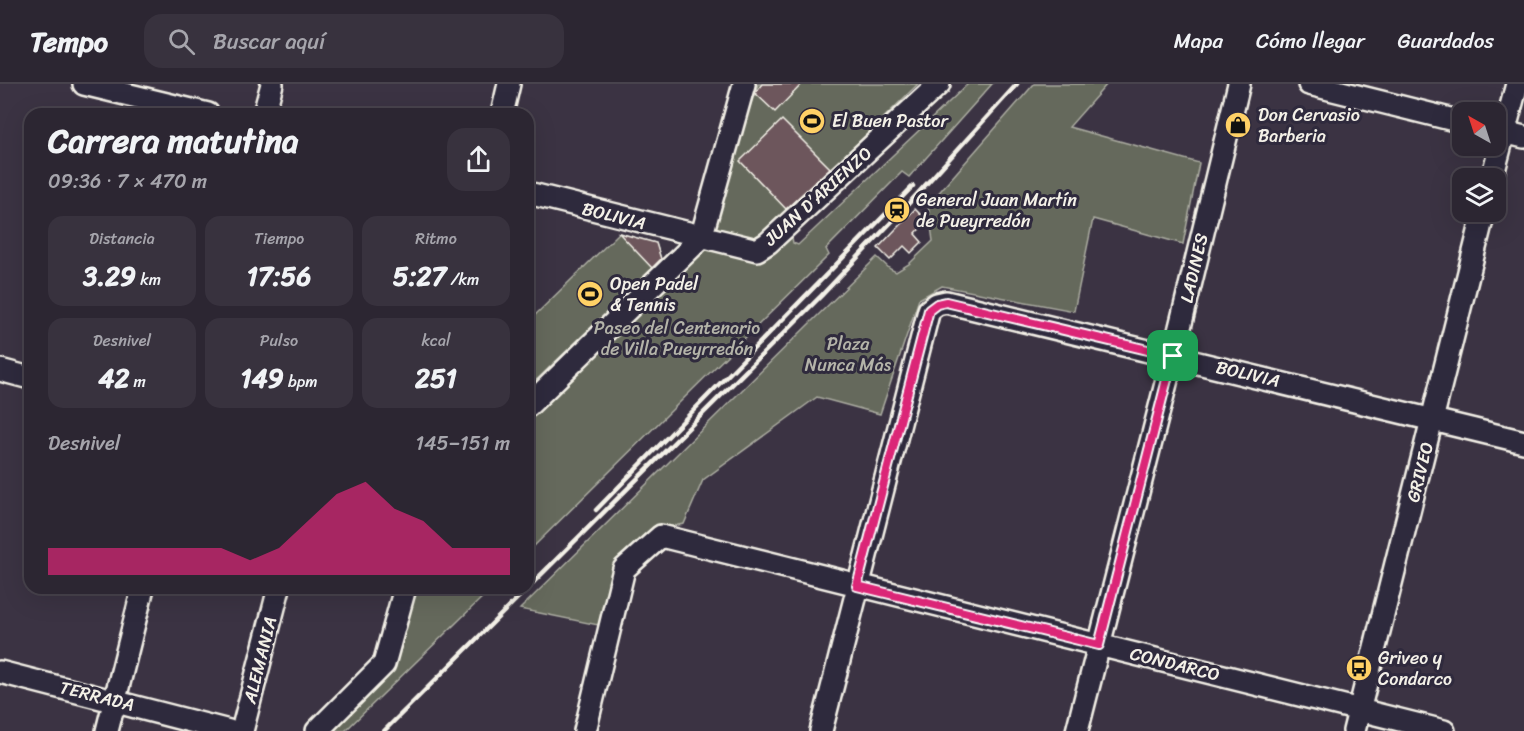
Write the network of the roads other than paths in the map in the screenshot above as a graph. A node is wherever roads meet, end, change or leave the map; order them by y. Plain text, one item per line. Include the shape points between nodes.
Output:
1 (84, 84) edge
2 (272, 84) edge
3 (509, 84) edge
4 (744, 84) edge
5 (939, 84) edge
6 (1239, 84) edge
7 (1309, 84) edge
8 (1517, 84) edge
9 (183, 108) edge
10 (266, 108) edge
11 (503, 108) edge
12 (1452, 120) edge
13 (1508, 133) edge
14 (1496, 168) edge
15 (534, 196) edge
16 (1482, 222) edge
17 (701, 238) junction
18 (1173, 356) junction
19 (0, 370) edge
20 (24, 376) edge
21 (534, 400) edge
22 (1433, 419) junction
23 (1524, 442) edge
24 (857, 586) junction
25 (142, 594) edge
26 (277, 594) edge
27 (403, 594) edge
28 (1099, 645) junction
29 (0, 672) edge
30 (115, 700) junction
31 (1359, 710) junction
32 (107, 731) edge
33 (229, 731) edge
34 (242, 731) edge
35 (317, 731) edge
36 (585, 731) edge
37 (821, 731) edge
38 (1077, 731) edge
39 (1354, 731) edge
40 (1444, 731) edge

1 - 9 street
2 - 10 street
3 - 11 street
4 - 17 street
5 - 17 street, JUAN D’ARIENZO via 768,243 757,250
6 - 18 street, LADINES
7 - 12 street
8 - 13 street
13 - 14 street
15 - 17 street, BOLIVIA
16 - 22 street, GRIVEO
17 - 21 street
18 - 22 street, BOLIVIA
18 - 24 street, BOLIVIA via 946,302 937,304 929,310
18 - 28 street, LADINES
19 - 20 street
22 - 23 street, BOLIVIA
22 - 31 street, GRIVEO
24 - 28 street, CONDARCO
24 - 36 street, CONDARCO via 661,536 624,569
24 - 37 street
25 - 30 street
26 - 34 street, ALEMANIA
27 - 35 street via 384,664
28 - 31 street, CONDARCO
28 - 38 street, LADINES
29 - 30 street, TERRADA
30 - 32 street
30 - 33 street, TERRADA
31 - 39 street, GRIVEO
31 - 40 street, CONDARCO

